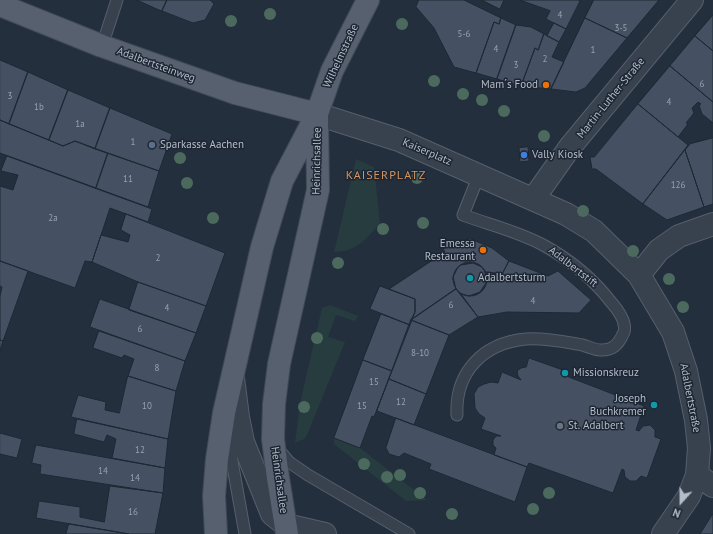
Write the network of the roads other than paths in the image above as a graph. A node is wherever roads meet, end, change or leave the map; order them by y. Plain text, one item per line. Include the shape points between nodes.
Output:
1 (117, 0) edge
2 (368, 0) edge
3 (692, 0) edge
4 (0, 5) edge
5 (102, 46) junction
6 (317, 114) junction
7 (479, 175) junction
8 (534, 198) junction
9 (713, 224) edge
10 (639, 275) junction
11 (232, 373) junction
12 (224, 413) junction
13 (457, 415) dead end
14 (273, 439) junction
15 (705, 480) edge
16 (286, 530) edge
17 (216, 534) edge
18 (245, 534) edge
19 (325, 534) edge
20 (409, 534) edge
21 (663, 534) edge

1 - 5 lane
2 - 6 main road, Wilhelmstraße via 332,71
3 - 8 street, Martin-Luther-Straße via 580,136
4 - 5 main road, Adalbertsteinweg
5 - 6 main road, Adalbertsteinweg via 235,94
6 - 7 street, Kaiserplatz via 383,134
6 - 11 main road, Heinrichsallee via 282,181 262,247
6 - 14 main road, Heinrichsallee via 318,190 279,364
7 - 8 street, Kaiserplatz
7 - 13 lane, Adalbertstift via 463,215 545,246 573,265 599,287 617,309 625,329 621,341 610,349 596,350 580,344 527,339 490,349 465,373 456,402
8 - 10 street, Adalbertstraße via 594,231
9 - 10 street via 679,236 659,250
10 - 15 street, Adalbertstraße via 673,332 686,371
11 - 12 main road, Heinrichsallee
11 - 16 street, Heinrichsallee via 238,417 248,459 272,514
12 - 17 main road, Heinrichsallee via 214,496
12 - 18 lane, Heinrichsallee
14 - 16 main road, Heinrichsallee
14 - 20 lane via 289,462
15 - 21 street via 688,496
16 - 19 street

